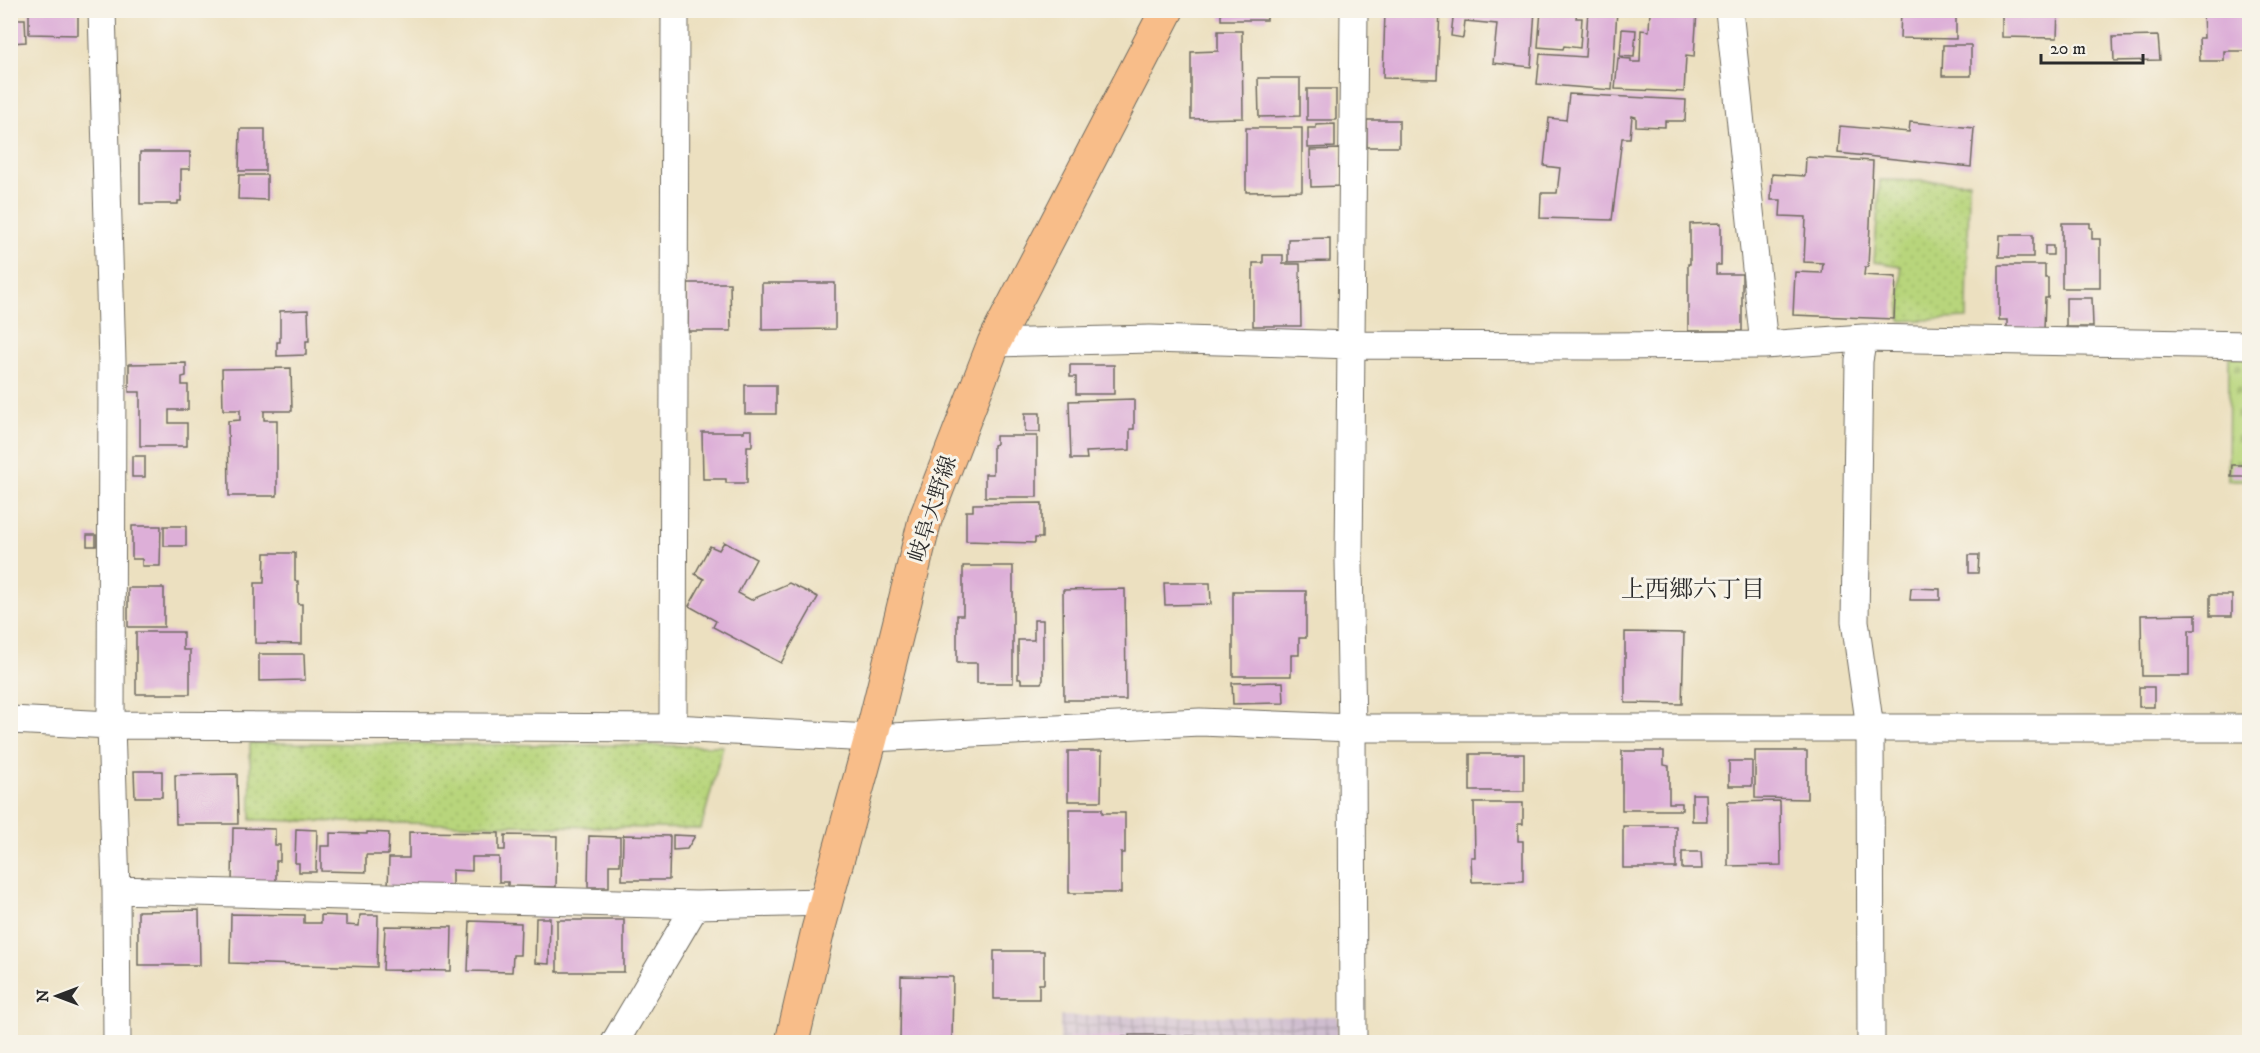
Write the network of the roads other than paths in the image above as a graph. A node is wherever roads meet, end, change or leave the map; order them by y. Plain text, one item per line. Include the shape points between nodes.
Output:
1 (102, 10) edge
2 (675, 10) edge
3 (1167, 10) edge
4 (1354, 10) edge
5 (1729, 10) edge
6 (1863, 338) junction
7 (994, 343) junction
8 (1352, 345) junction
9 (1764, 345) junction
10 (2250, 345) edge
11 (10, 720) edge
12 (111, 725) junction
13 (672, 728) junction
14 (1352, 728) junction
15 (1870, 728) junction
16 (2250, 728) edge
17 (871, 738) junction
18 (116, 890) junction
19 (825, 902) junction
20 (696, 904) junction
21 (117, 1042) edge
22 (615, 1042) edge
23 (792, 1042) edge
24 (1353, 1042) edge
25 (1871, 1042) edge

1 - 12 street via 112,362
2 - 13 street
3 - 7 main road, 岐阜大野線
4 - 8 street
5 - 9 street
6 - 9 street
6 - 10 street
6 - 15 street via 1859,361 1855,621
7 - 8 street via 1150,339
7 - 17 main road, 岐阜大野線 via 926,520
8 - 9 street
8 - 14 street
11 - 12 street
12 - 13 street
12 - 18 street
13 - 17 street
14 - 15 street
14 - 17 street via 1200,722
14 - 24 street
15 - 16 street
15 - 25 street
17 - 19 main road, 岐阜大野線
18 - 20 street
18 - 21 street
19 - 20 street
19 - 23 main road, 岐阜大野線
20 - 22 street

